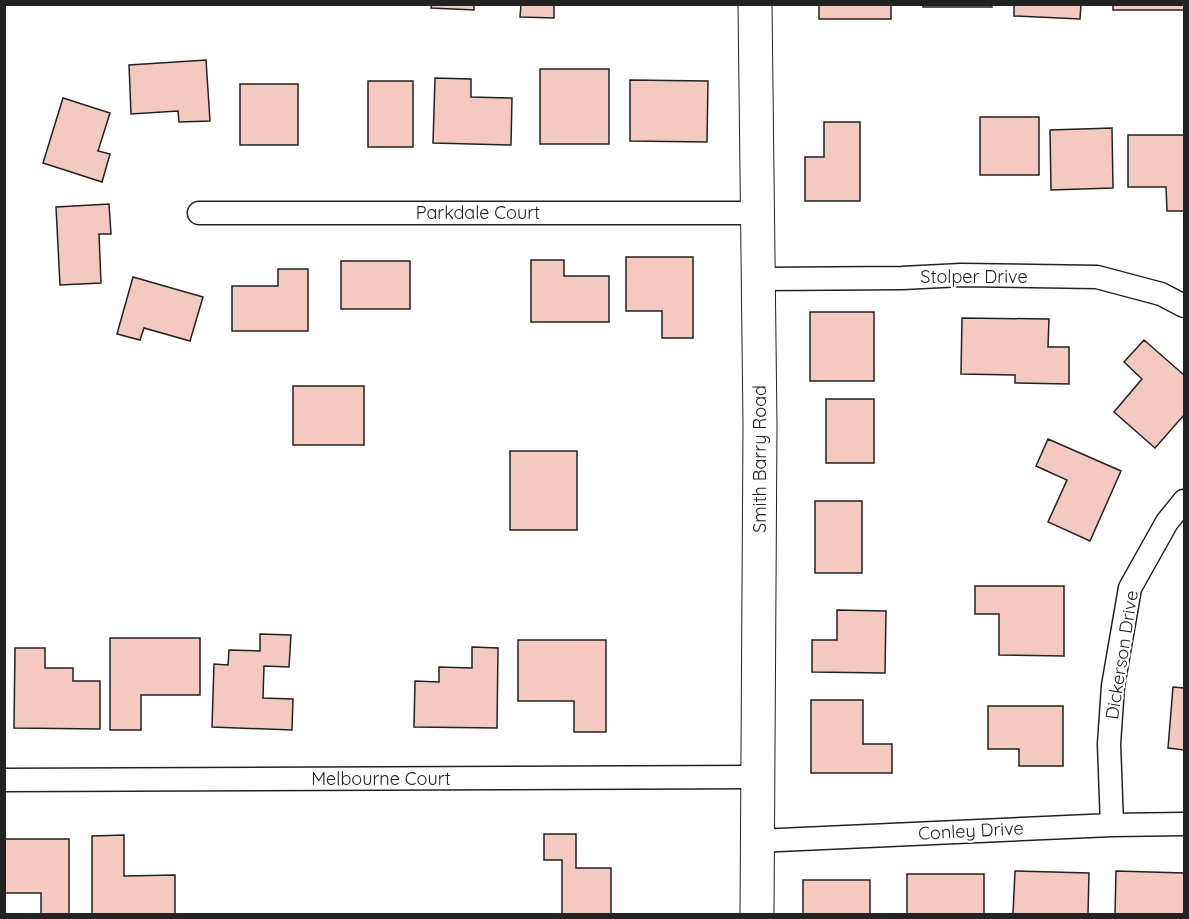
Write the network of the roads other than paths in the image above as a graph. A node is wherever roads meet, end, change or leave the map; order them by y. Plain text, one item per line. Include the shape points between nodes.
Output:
1 (755, 4) edge
2 (199, 213) dead end
3 (757, 213) junction
4 (758, 279) junction
5 (1185, 306) edge
6 (1185, 501) edge
7 (758, 777) junction
8 (4, 780) edge
9 (1185, 824) edge
10 (1112, 825) junction
11 (758, 841) junction
12 (757, 915) edge

1 - 3 street, Smith Barry Road
2 - 3 street, Parkdale Court
3 - 4 street, Smith Barry Road
4 - 5 street, Stolper Drive via 1097,277 1161,294
4 - 7 street, Smith Barry Road
6 - 10 street, Dickerson Drive via 1167,522 1130,588 1113,686 1109,744
7 - 8 street, Melbourne Court
7 - 11 street, Smith Barry Road
9 - 10 street, Conley Drive
10 - 11 street, Conley Drive
11 - 12 street, Smith Barry Road

